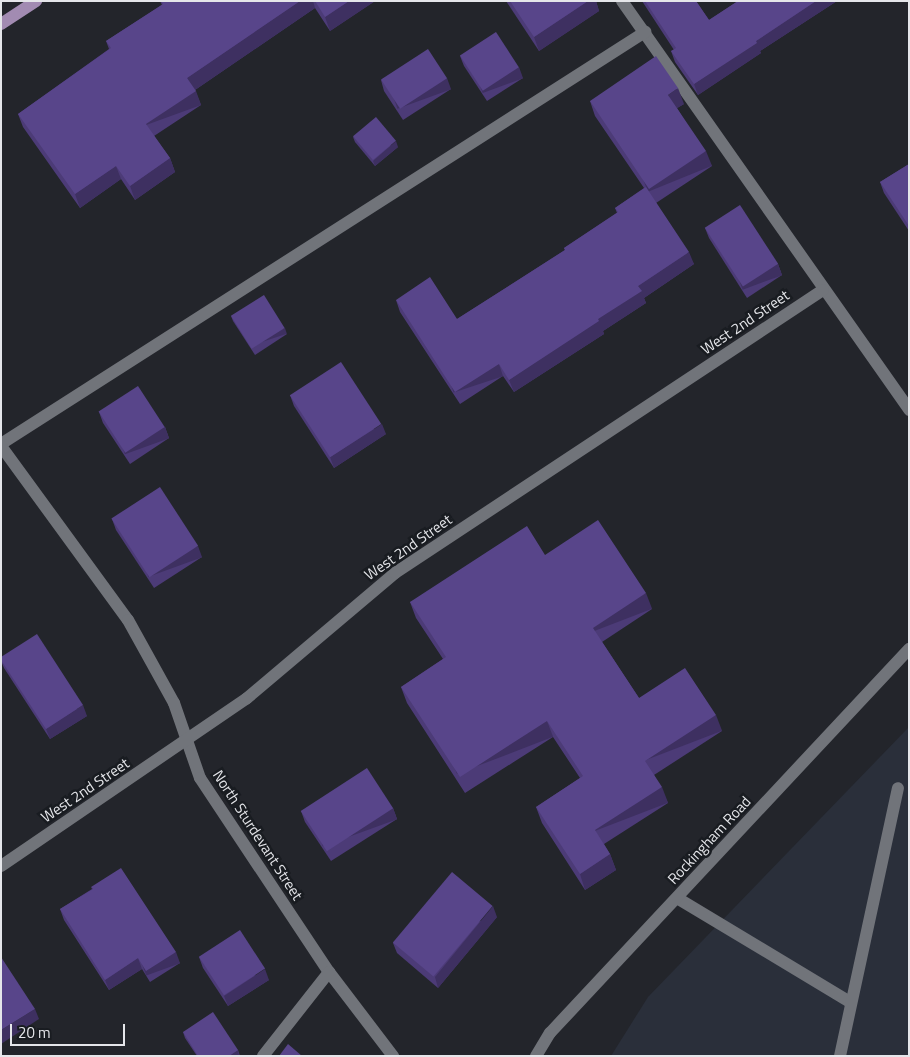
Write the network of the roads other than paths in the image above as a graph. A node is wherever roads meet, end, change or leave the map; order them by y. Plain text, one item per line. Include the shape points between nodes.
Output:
1 (36, 1) edge
2 (622, 1) edge
3 (1, 24) edge
4 (645, 32) junction
5 (823, 290) junction
6 (909, 410) edge
7 (1, 445) edge
8 (909, 649) edge
9 (188, 740) junction
10 (898, 788) dead end
11 (1, 866) edge
12 (677, 898) junction
13 (329, 972) junction
14 (850, 1002) junction
15 (263, 1056) edge
16 (392, 1056) edge
17 (536, 1056) edge
18 (840, 1056) edge

1 - 3 main road
2 - 4 street
4 - 5 street
4 - 7 street
5 - 6 street
5 - 9 street, West 2nd Street via 395,573 246,699
7 - 9 street, North Sturdevant Street via 128,620 174,703
8 - 12 street, Rockingham Road
9 - 11 street, West 2nd Street
9 - 13 street, North Sturdevant Street via 200,778
10 - 14 street
12 - 14 street
12 - 17 street, Rockingham Road via 550,1033
13 - 15 street
13 - 16 street, North Sturdevant Street
14 - 18 street

